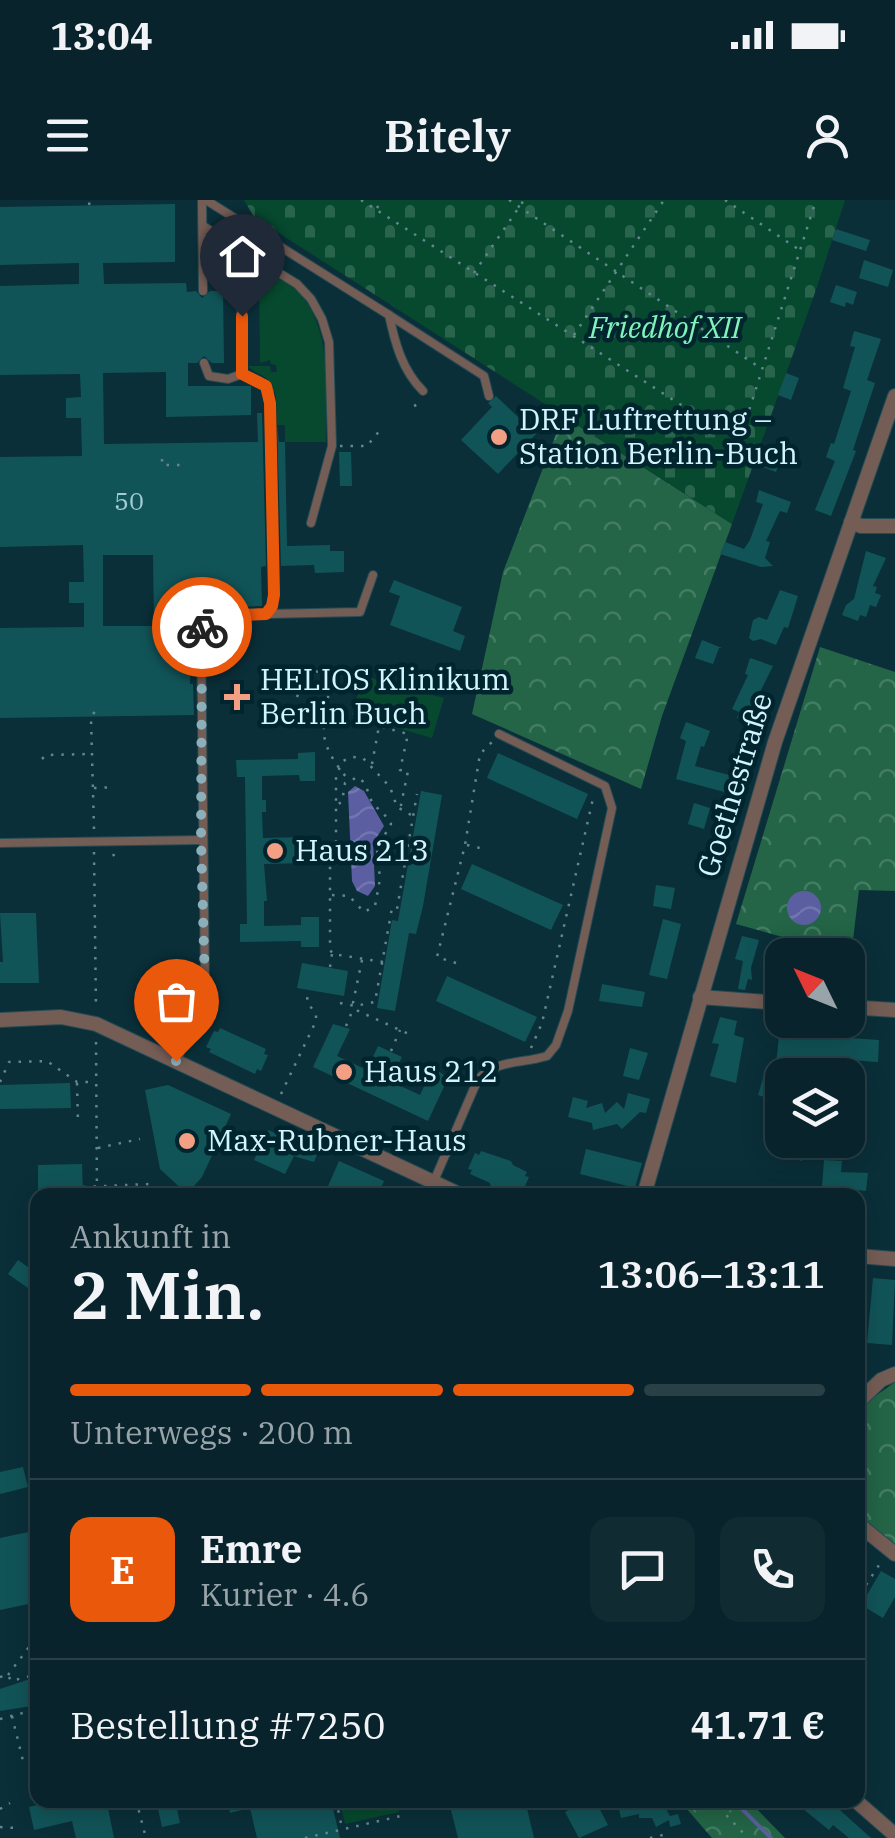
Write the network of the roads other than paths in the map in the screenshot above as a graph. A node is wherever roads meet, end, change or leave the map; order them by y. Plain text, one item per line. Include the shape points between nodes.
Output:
1 (204, 200) edge
2 (203, 226) junction
3 (204, 262) junction
4 (203, 291) dead end
5 (389, 315) junction
6 (204, 363) dead end
7 (242, 374) junction
8 (422, 391) dead end
9 (489, 396) dead end
10 (895, 396) edge
11 (852, 522) junction
12 (311, 523) dead end
13 (895, 526) edge
14 (373, 575) dead end
15 (266, 614) junction
16 (498, 739) road end
17 (201, 840) junction
18 (0, 843) edge
19 (700, 998) junction
20 (765, 1002) edge
21 (865, 1008) edge
22 (895, 1010) edge
23 (0, 1020) edge
24 (176, 1061) junction
25 (433, 1182) junction
26 (446, 1188) edge
27 (646, 1188) edge
28 (865, 1257) edge
29 (895, 1259) edge
30 (895, 1374) edge
31 (865, 1395) edge
32 (865, 1532) edge
33 (888, 1558) edge
34 (864, 1808) edge
35 (895, 1836) edge

1 - 2 lane
1 - 5 lane
2 - 3 lane
2 - 12 lane via 298,284 322,319 329,342 332,446
3 - 4 lane
3 - 7 lane via 241,288
5 - 8 lane via 396,346
5 - 9 lane via 484,376
6 - 7 lane via 209,376
7 - 15 lane via 266,386 270,403 274,595
10 - 11 street, Goethestraße
11 - 13 street
11 - 19 street, Goethestraße via 776,742
14 - 15 lane via 360,612
15 - 17 lane via 214,616 201,629
16 - 25 lane via 605,786 612,808 556,1046 548,1056 505,1062 478,1079
17 - 18 lane
17 - 24 lane via 205,987
19 - 20 street
19 - 27 street, Goethestraße
21 - 22 street
23 - 24 street via 61,1017 96,1024
24 - 25 street
25 - 26 street
28 - 29 street
30 - 31 street
32 - 33 street
34 - 35 street

